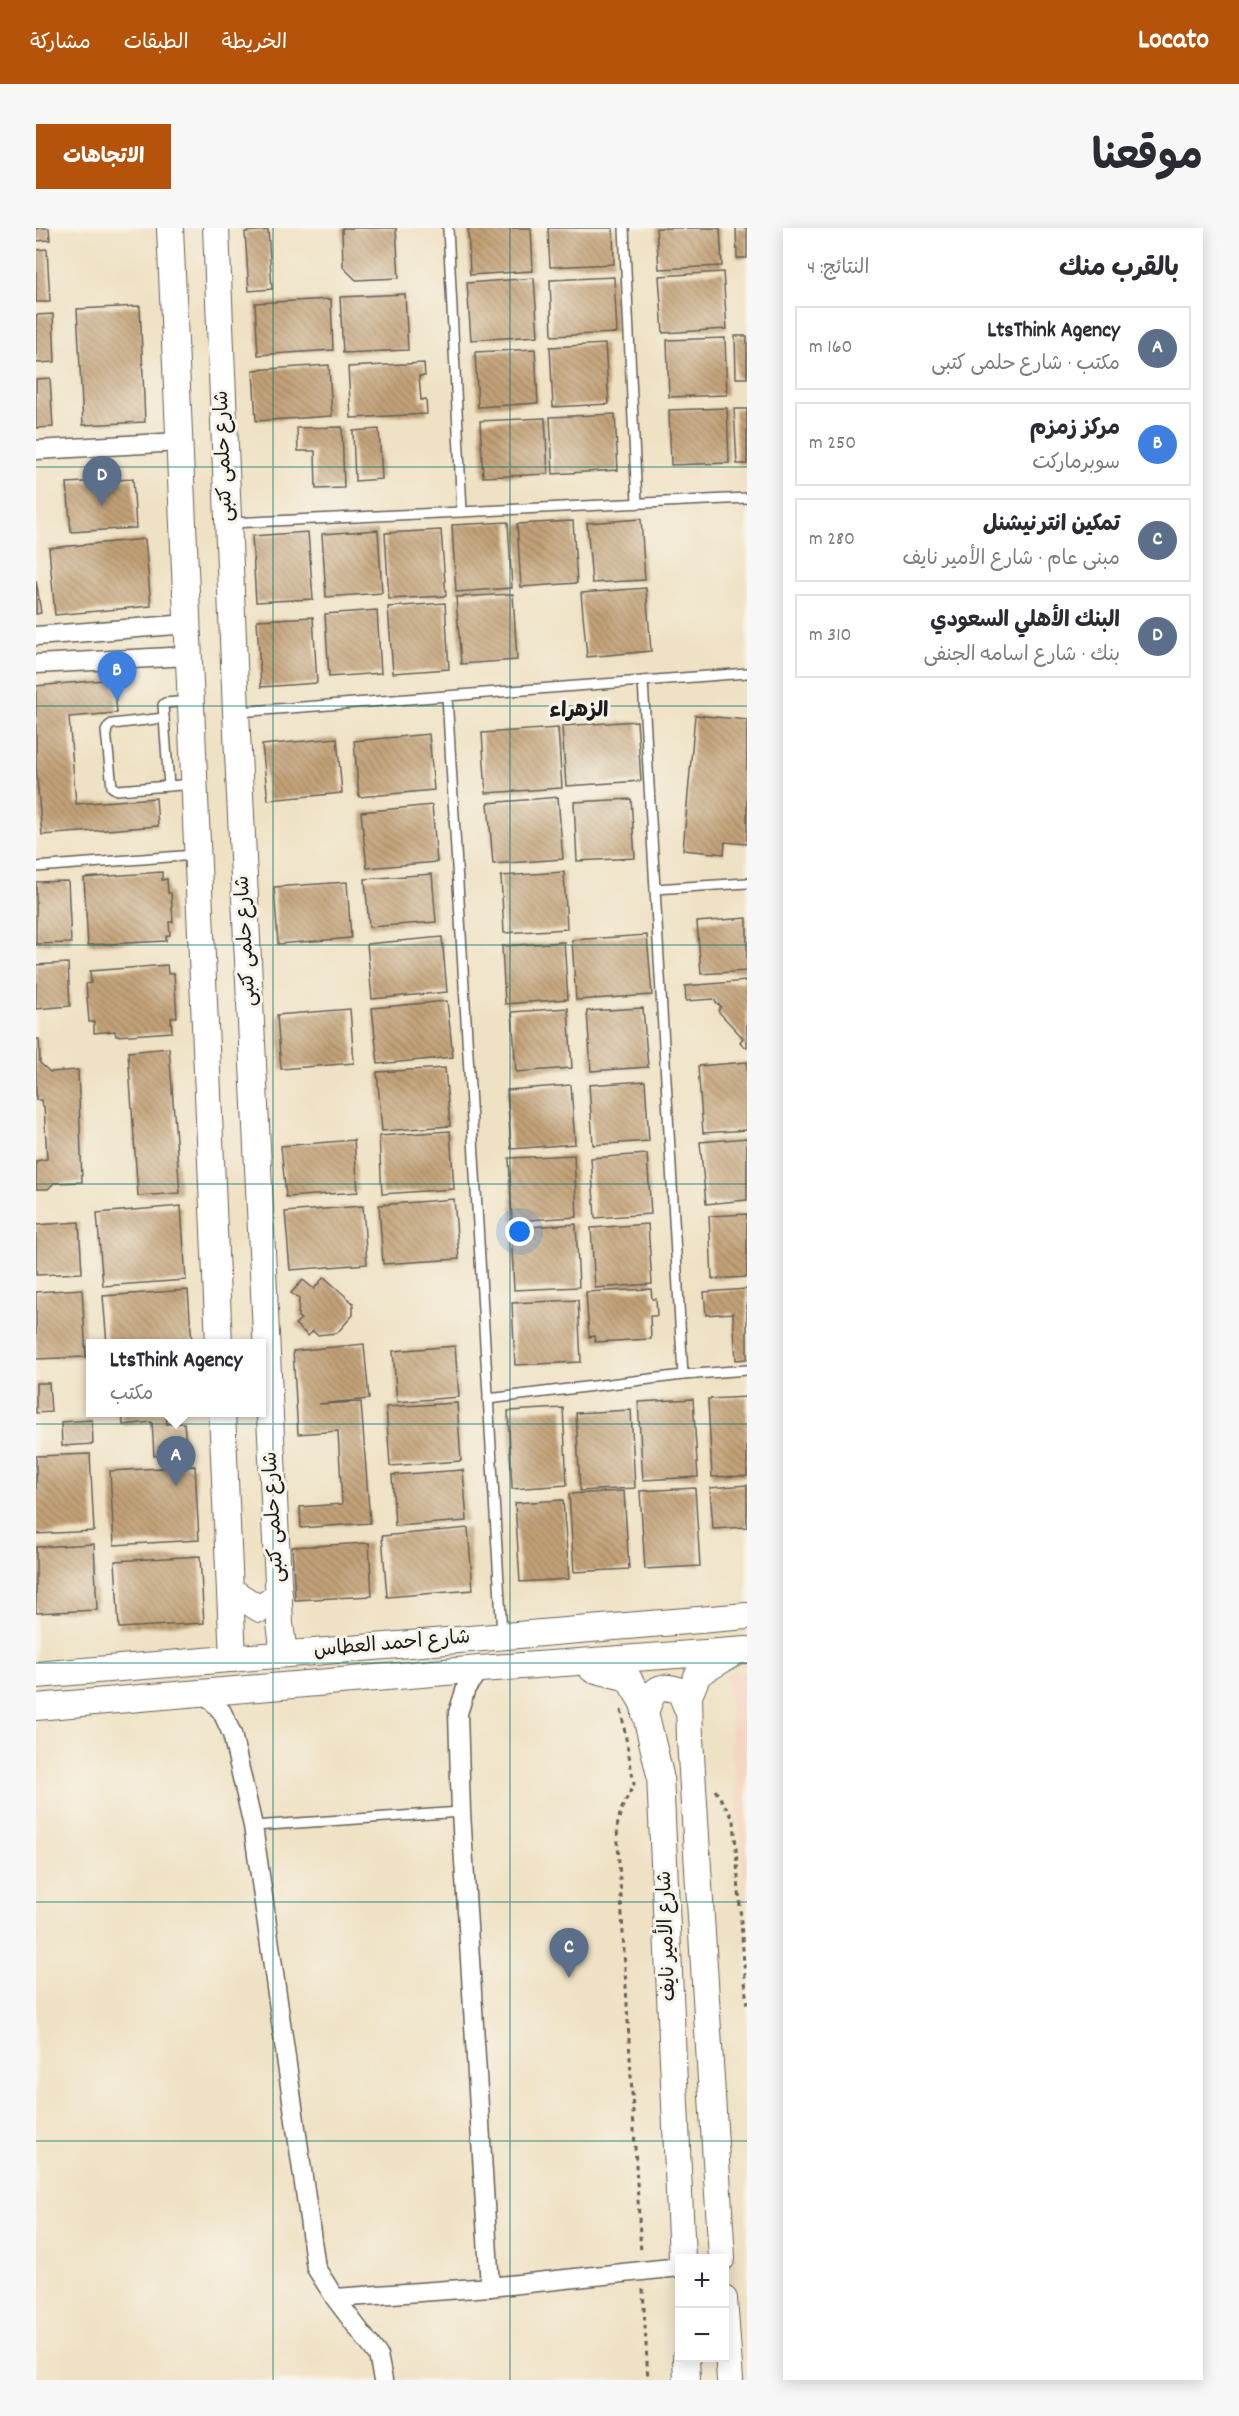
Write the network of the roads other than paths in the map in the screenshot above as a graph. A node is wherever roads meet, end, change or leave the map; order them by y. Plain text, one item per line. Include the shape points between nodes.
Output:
1 (170, 228) edge
2 (216, 228) edge
3 (448, 228) edge
4 (624, 228) edge
5 (180, 442) junction
6 (36, 450) edge
7 (747, 498) edge
8 (637, 503) junction
9 (462, 512) junction
10 (228, 523) junction
11 (188, 624) junction
12 (36, 636) edge
13 (189, 656) junction
14 (36, 664) edge
15 (747, 673) edge
16 (643, 681) junction
17 (447, 696) junction
18 (191, 700) junction
19 (236, 712) junction
20 (164, 718) junction
21 (179, 744) junction
22 (195, 784) junction
23 (169, 786) junction
24 (198, 855) junction
25 (36, 867) edge
26 (747, 883) edge
27 (655, 889) junction
28 (219, 1339) edge
29 (747, 1370) edge
30 (683, 1375) junction
31 (488, 1399) junction
32 (222, 1417) edge
33 (230, 1590) junction
34 (279, 1595) junction
35 (747, 1616) edge
36 (502, 1636) junction
37 (742, 1650) edge
38 (284, 1654) junction
39 (233, 1659) junction
40 (572, 1664) junction
41 (480, 1669) junction
42 (36, 1675) edge
43 (203, 1691) junction
44 (36, 1707) edge
45 (689, 1713) junction
46 (645, 1714) junction
47 (461, 1812) junction
48 (253, 1826) junction
49 (682, 2254) edge
50 (722, 2254) edge
51 (675, 2268) edge
52 (490, 2287) junction
53 (335, 2298) junction
54 (725, 2308) edge
55 (686, 2362) edge
56 (383, 2380) edge
57 (687, 2380) edge
58 (730, 2380) edge

1 - 5 street
2 - 10 street, شارع حلمى كتبى
3 - 9 lane
4 - 8 lane
5 - 6 street
5 - 11 street
7 - 8 lane
8 - 9 lane
9 - 10 lane
10 - 19 street, شارع حلمى كتبى
11 - 12 street
11 - 13 street
13 - 14 street
13 - 18 street
15 - 16 lane
16 - 17 lane
16 - 27 lane
17 - 19 lane
17 - 31 lane
18 - 20 lane via 165,703
18 - 21 street
19 - 34 street, شارع حلمى كتبى
20 - 21 lane
20 - 23 lane via 112,723 106,731 112,787 117,790
21 - 22 street
21 - 23 lane
22 - 23 lane
22 - 24 street
24 - 25 lane
24 - 28 street
26 - 27 lane
27 - 30 lane
29 - 30 lane
30 - 31 lane
31 - 36 lane
32 - 33 street
33 - 34 street via 260,1609
33 - 39 street
34 - 38 street, شارع حلمى كتبى
35 - 36 street, شارع احمد العطاس
36 - 38 street, شارع احمد العطاس
37 - 40 street, شارع احمد العطاس
37 - 45 street, شارع الأمير نايف via 698,1674 689,1696
38 - 39 street, شارع احمد العطاس
39 - 42 street, شارع احمد العطاس
40 - 41 street, شارع احمد العطاس
40 - 46 street, شارع الأمير نايف via 628,1678
41 - 43 street, شارع احمد العطاس
41 - 47 street via 466,1689 458,1713
43 - 44 street, شارع احمد العطاس
43 - 48 street via 222,1712 232,1734
45 - 46 street via 680,1691 670,1687 656,1690
45 - 50 street, شارع الأمير نايف
46 - 49 street, شارع الأمير نايف via 660,1775 662,1802
47 - 48 lane
47 - 52 street
48 - 53 street via 316,2268
51 - 52 street
52 - 53 street
53 - 56 street via 378,2355
54 - 58 street
55 - 57 street

